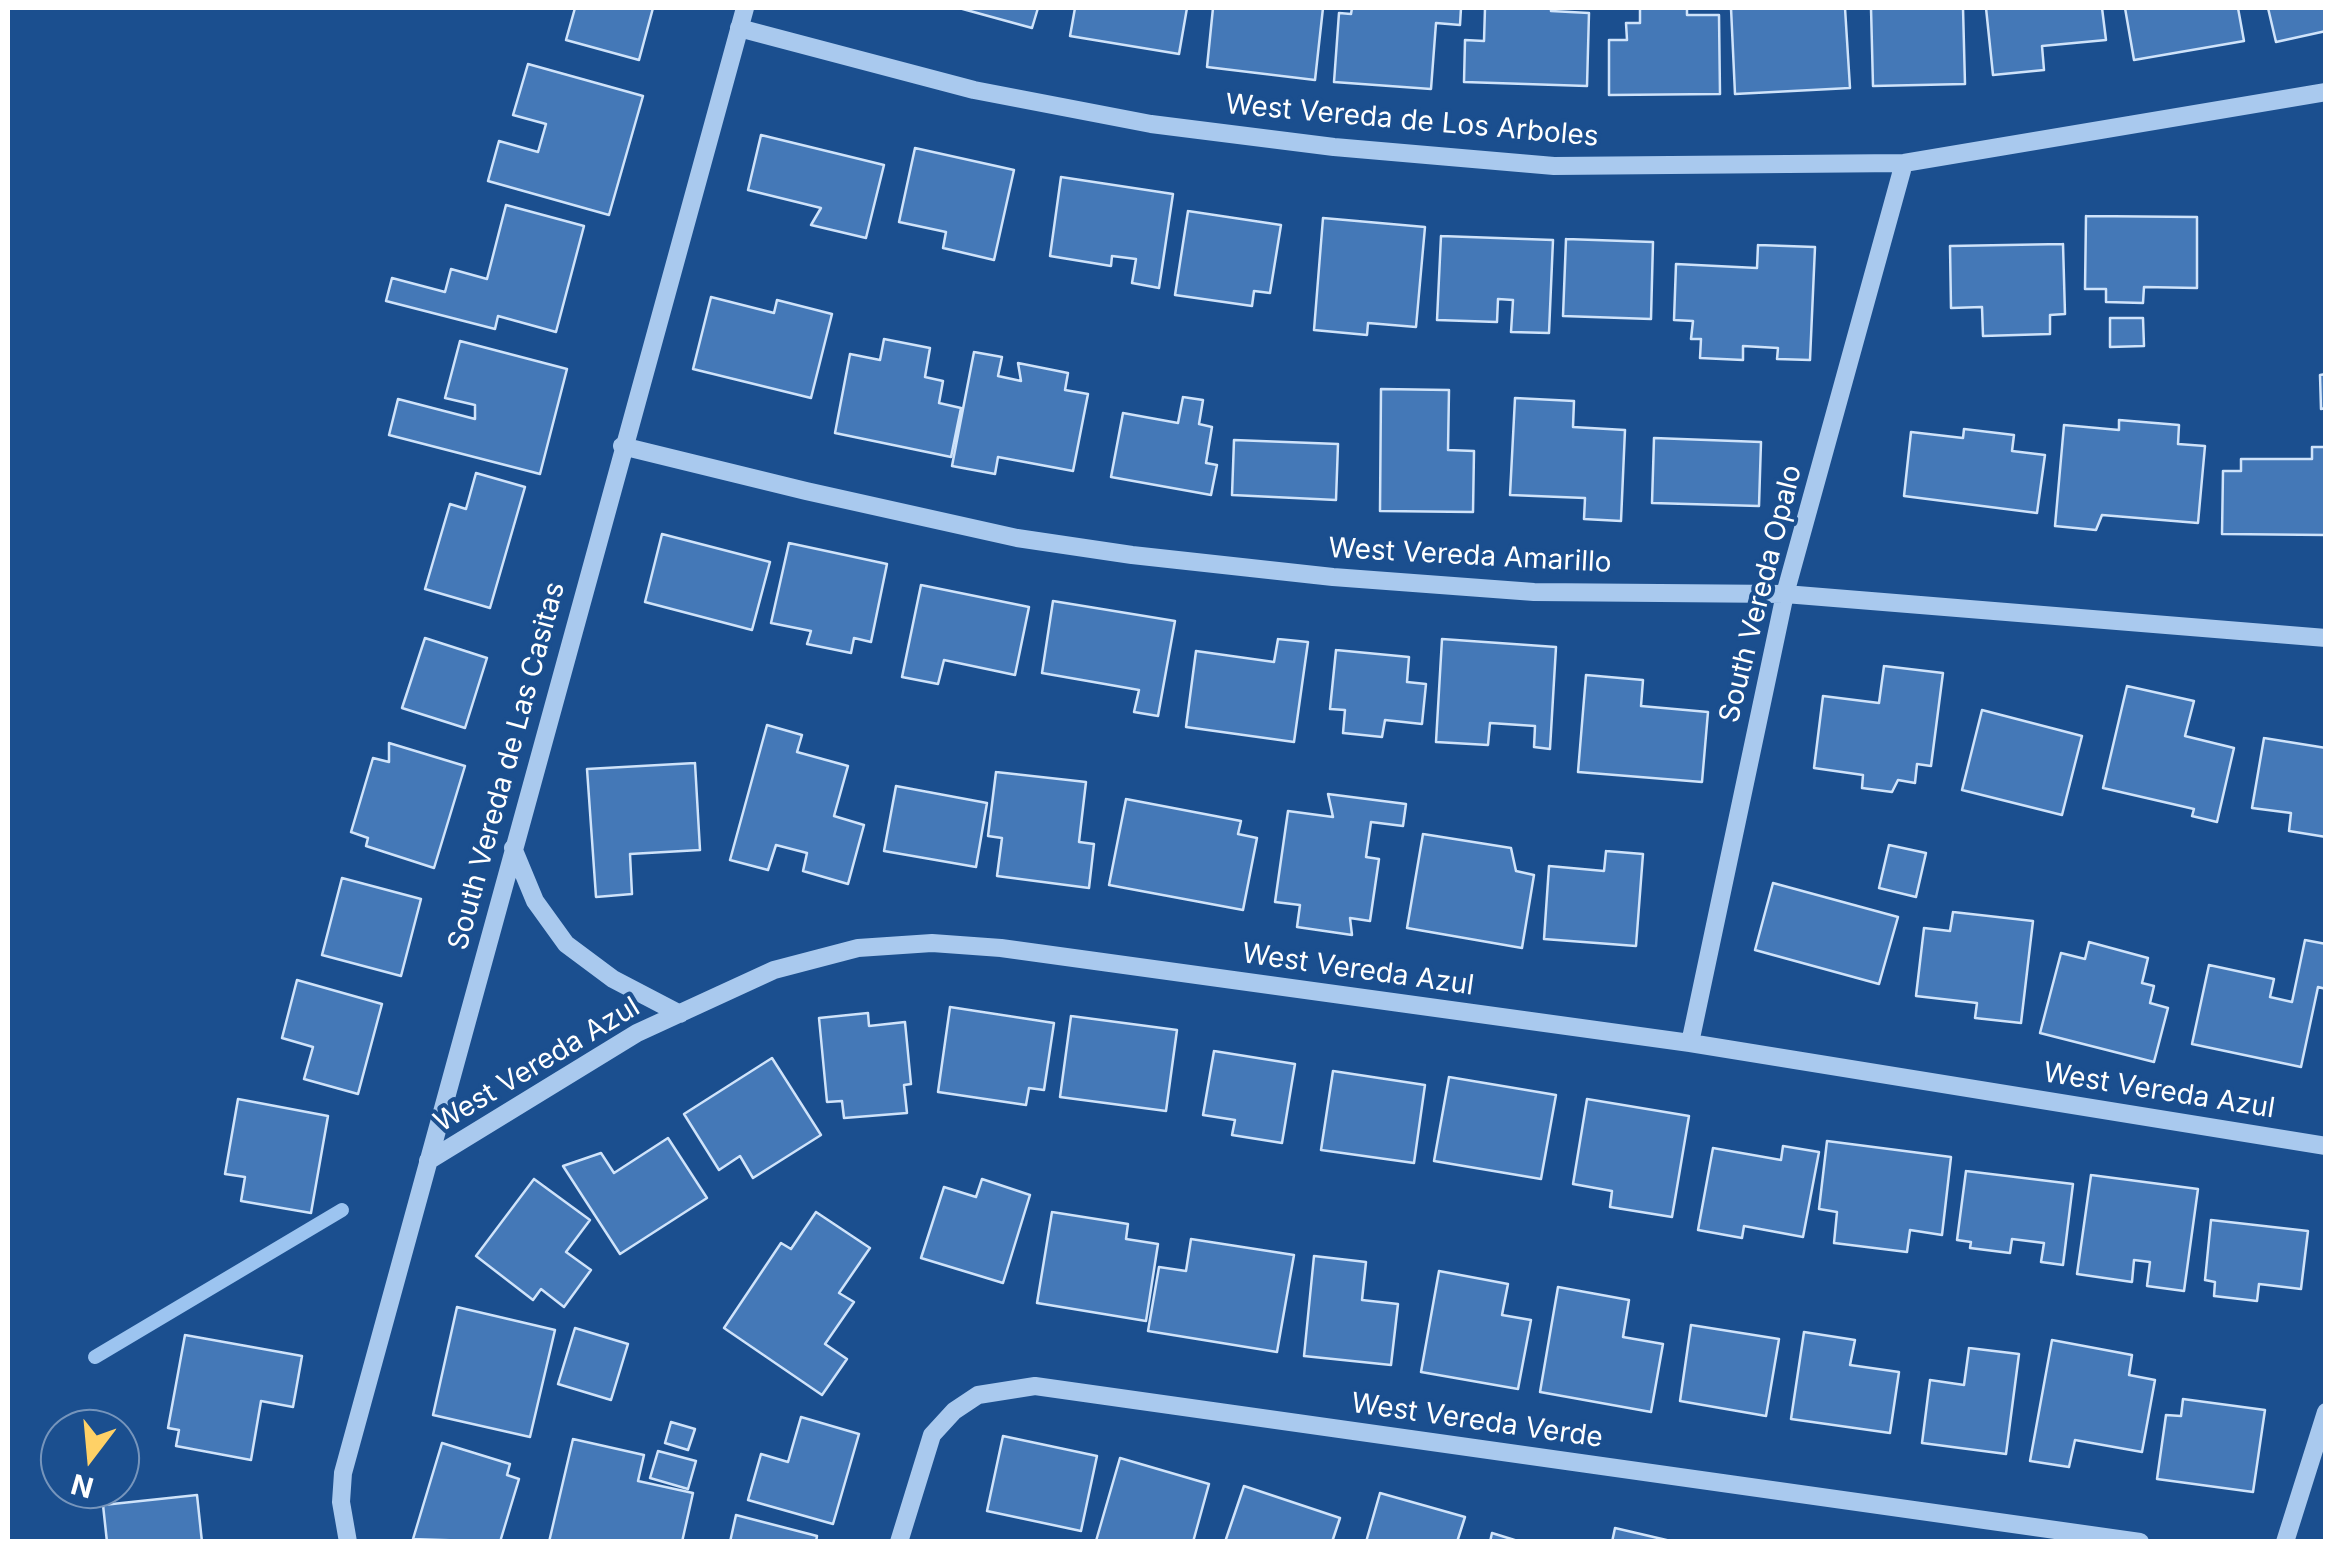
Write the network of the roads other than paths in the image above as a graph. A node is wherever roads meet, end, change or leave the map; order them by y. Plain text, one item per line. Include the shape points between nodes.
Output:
1 (745, 8) edge
2 (739, 28) junction
3 (2326, 92) edge
4 (1904, 163) junction
5 (622, 446) junction
6 (1785, 594) junction
7 (2326, 638) edge
8 (513, 848) junction
9 (680, 1014) junction
10 (1690, 1043) junction
11 (2326, 1146) edge
12 (428, 1161) junction
13 (2326, 1412) edge
14 (348, 1542) edge
15 (898, 1542) edge
16 (2140, 1542) edge
17 (2285, 1542) edge

1 - 2 street, South Vereda de Las Casitas
2 - 4 street, West Vereda de Los Arboles via 974,90 1151,124 1334,147 1554,166
2 - 5 street, South Vereda de Las Casitas
3 - 4 street, West Vereda de Los Arboles
4 - 6 street, South Vereda Opalo
5 - 6 street, West Vereda Amarillo via 979,529 1132,555 1534,592
5 - 8 street, South Vereda de Las Casitas
6 - 7 street, West Vereda Amarillo
6 - 10 street, South Vereda Opalo
8 - 9 street via 535,901 566,944 613,980
8 - 12 street, South Vereda de Las Casitas
9 - 10 street, West Vereda Azul via 774,970 858,948 932,942
9 - 12 street, West Vereda Azul
10 - 11 street, West Vereda Azul
12 - 14 street, South Vereda de Las Casitas via 343,1474
13 - 17 street
15 - 16 street, West Vereda Verde via 932,1435 978,1395 1035,1386

